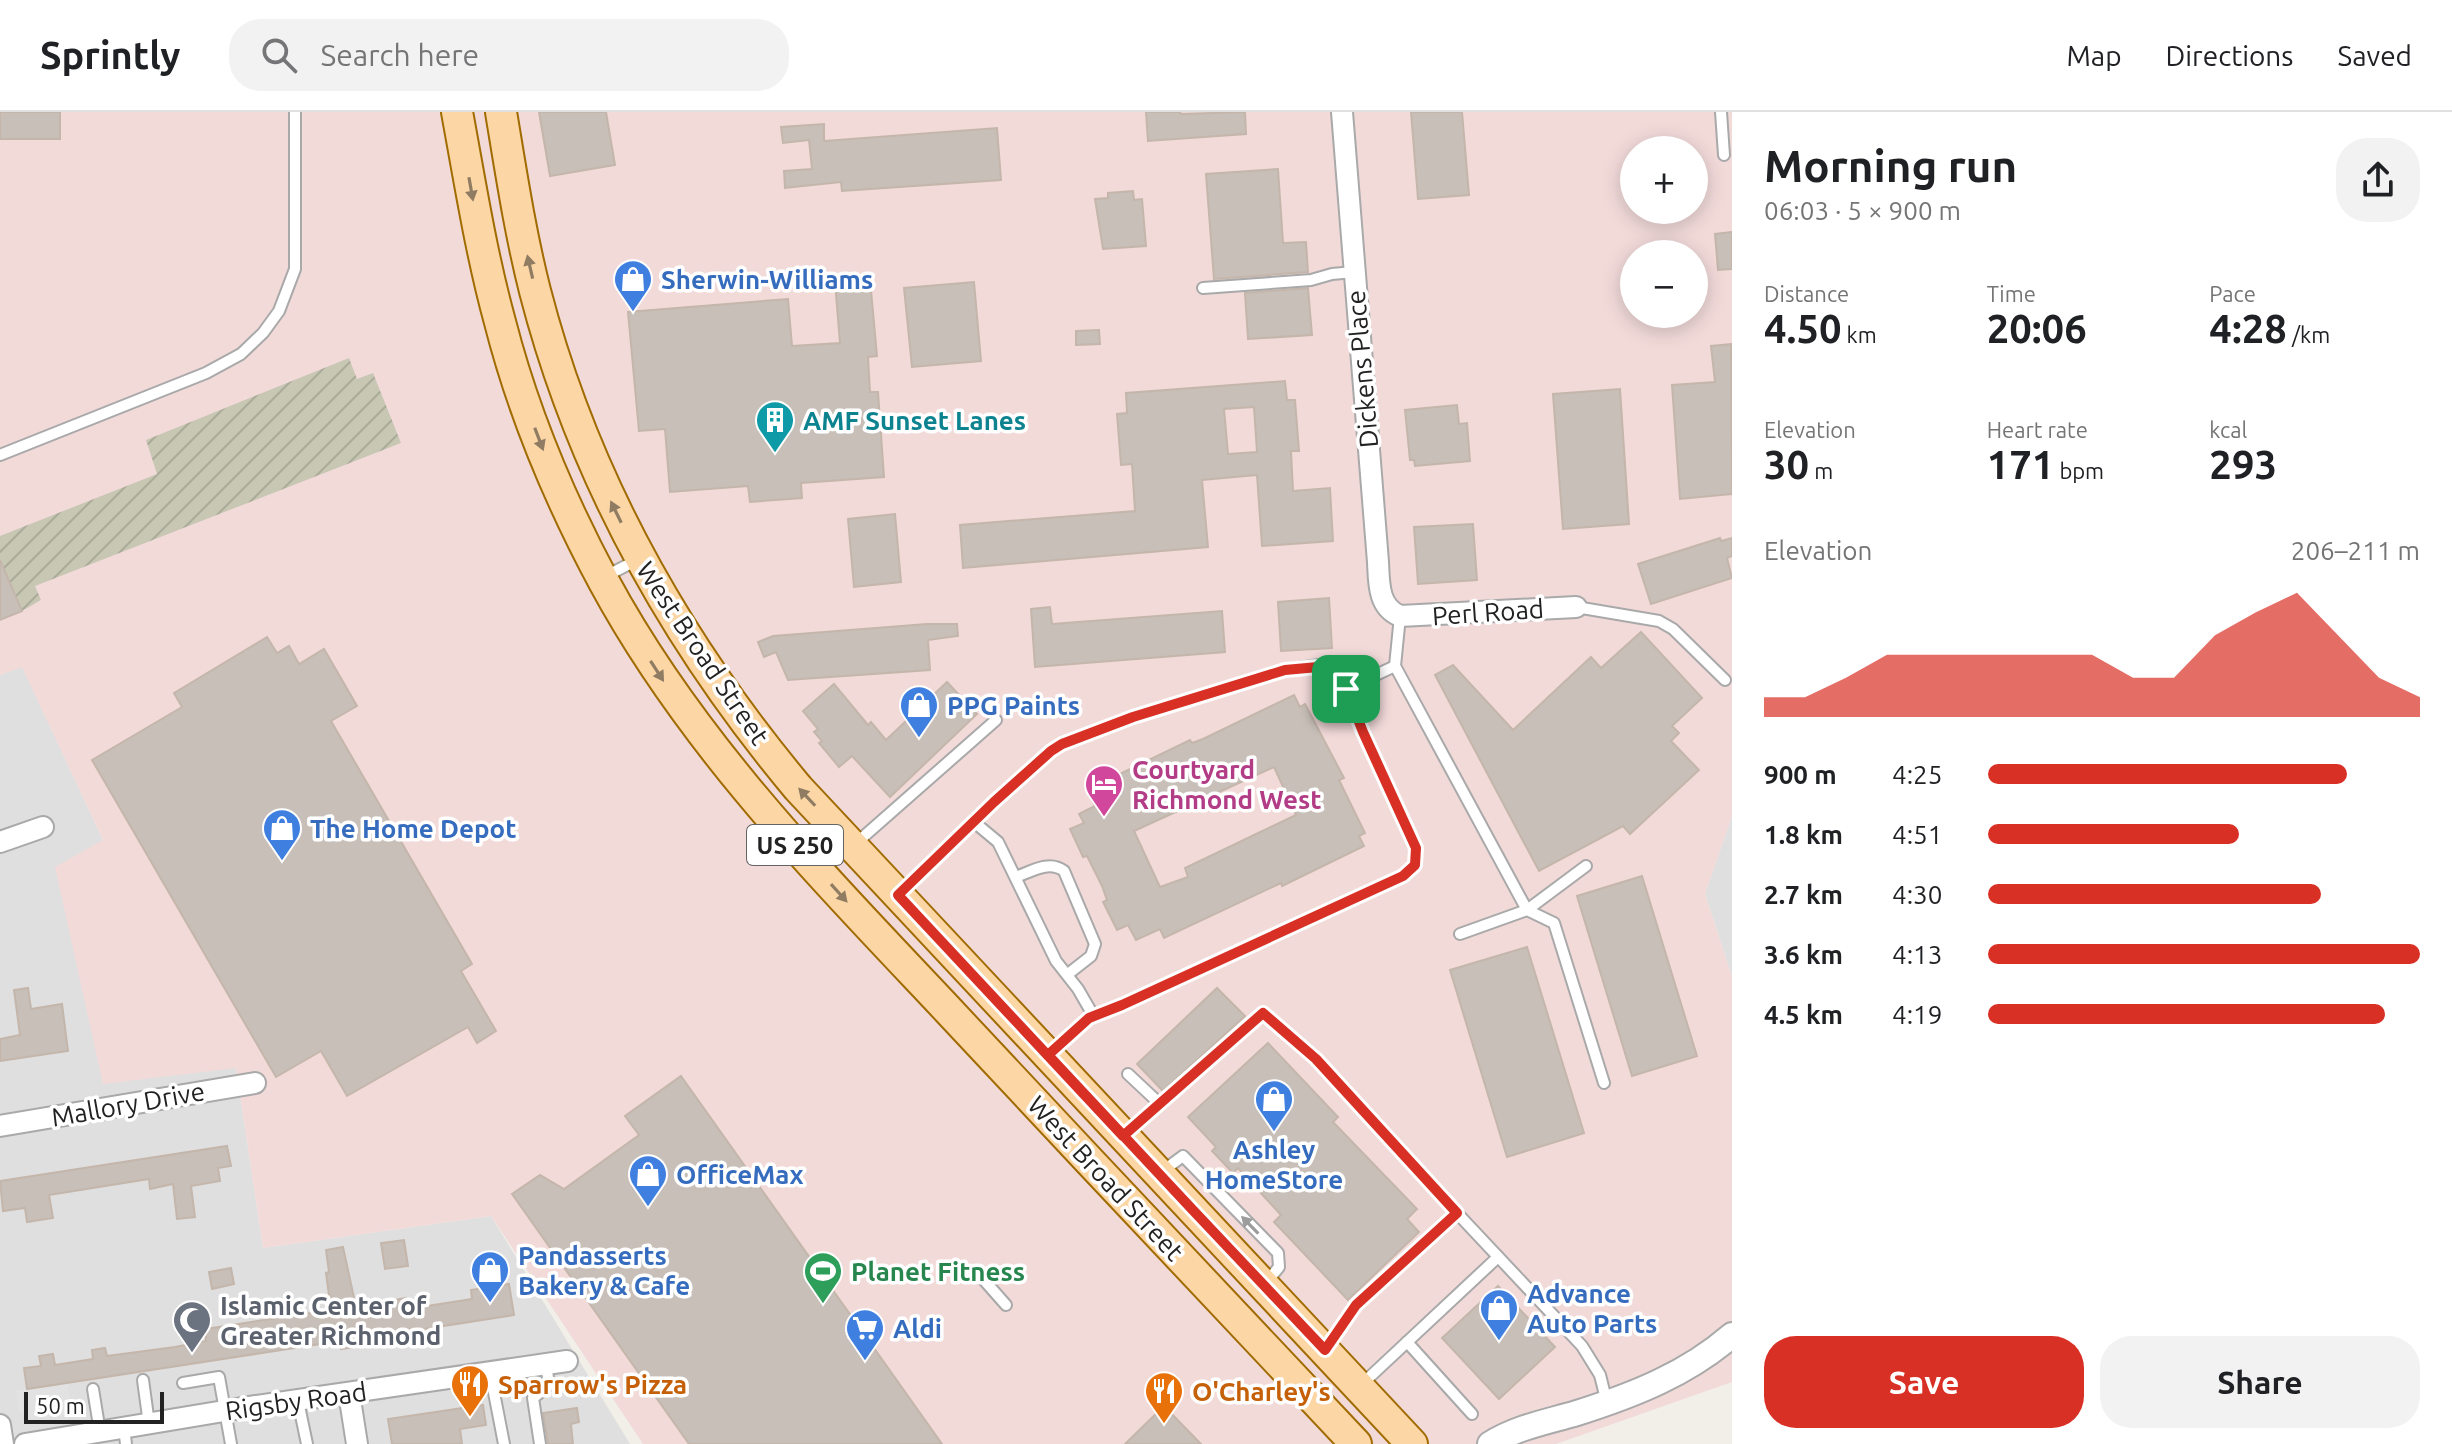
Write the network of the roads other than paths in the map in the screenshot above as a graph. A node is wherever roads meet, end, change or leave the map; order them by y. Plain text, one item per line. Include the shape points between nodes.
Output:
1 (295, 112) edge
2 (457, 112) edge
3 (501, 112) edge
4 (1342, 112) edge
5 (1721, 112) edge
6 (1724, 155) dead end
7 (1354, 272) junction
8 (1203, 288) dead end
9 (0, 455) edge
10 (639, 559) junction
11 (602, 578) junction
12 (1576, 607) joint
13 (1400, 616) junction
14 (1395, 666) junction
15 (1725, 680) dead end
16 (1346, 689) junction
17 (996, 720) dead end
18 (974, 822) junction
19 (43, 827) dead end
20 (0, 842) edge
21 (853, 847) junction
22 (1586, 866) dead end
23 (1016, 877) junction
24 (898, 895) junction
25 (1527, 910) junction
26 (867, 924) junction
27 (1460, 934) dead end
28 (1068, 974) junction
29 (1093, 1015) junction
30 (1048, 1055) junction
31 (1128, 1074) dead end
32 (255, 1083) dead end
33 (1604, 1083) dead end
34 (1160, 1104) junction
35 (0, 1126) edge
36 (1123, 1136) junction
37 (1457, 1213) junction
38 (1498, 1257) junction
39 (976, 1271) dead end
40 (1006, 1305) dead end
41 (1732, 1335) edge
42 (1407, 1342) junction
43 (1325, 1350) junction
44 (567, 1361) dead end
45 (546, 1364) junction
46 (490, 1372) junction
47 (143, 1380) dead end
48 (183, 1383) dead end
49 (1359, 1387) junction
50 (93, 1389) dead end
51 (349, 1393) junction
52 (298, 1401) junction
53 (1607, 1403) junction
54 (225, 1411) junction
55 (1472, 1414) dead end
56 (149, 1424) junction
57 (0, 1425) edge
58 (100, 1432) junction
59 (125, 1436) edge
60 (3, 1444) edge
61 (25, 1444) edge
62 (231, 1444) edge
63 (307, 1444) edge
64 (357, 1444) edge
65 (504, 1444) edge
66 (540, 1444) edge
67 (1356, 1444) edge
68 (1412, 1444) edge
69 (1490, 1444) edge

1 - 9 lane via 295,269 284,301 263,333 241,354 206,373
2 -> 11 main road, West Broad Street / US 250 via 484,258 510,357 545,455
10 -> 3 main road, West Broad Street / US 250 via 600,478 554,354 527,257
4 - 7 street, Dickens Place
5 - 6 lane
7 - 8 lane
7 - 13 street, Dickens Place via 1380,588 1387,608
10 - 11 lane
21 -> 10 main road, West Broad Street / US 250 via 747,725 677,625
11 -> 26 main road, West Broad Street / US 250 via 700,731 756,802
12 - 13 street, Perl Road
12 - 15 lane via 1659,621
13 - 14 lane
14 - 16 lane
14 - 25 lane
16 - 18 lane via 1337,672 1319,665 1285,670 1133,717 1051,751
16 - 29 lane via 1416,848 1415,865 1403,876
17 - 21 lane
18 - 23 lane via 998,842
18 - 24 lane
19 - 20 street
21 - 24 main road, West Broad Street / US 250
22 - 25 lane
23 - 28 lane via 1056,961
23 - 28 lane via 1051,866 1064,871 1095,944 1091,956
24 - 26 main road
24 - 30 main road, West Broad Street / US 250
25 - 27 lane
25 - 33 lane via 1554,923
26 - 67 main road, West Broad Street / US 250
28 - 29 lane
29 - 30 lane
30 - 36 main road, West Broad Street / US 250
31 - 34 lane
32 - 35 street, Mallory Drive
34 - 36 lane
34 - 37 lane via 1263,1013 1316,1059
43 -> 36 main road, West Broad Street / US 250
37 - 38 lane
37 - 43 lane via 1356,1305
38 - 42 lane
38 - 53 lane via 1582,1346 1600,1375
39 - 40 lane
41 - 53 street via 1676,1374
42 - 49 lane
42 - 55 lane
43 - 49 main road, West Broad Street / US 250
44 - 45 street, Rigsby Road
45 - 46 street, Rigsby Road
45 - 66 lane via 549,1385 533,1398
46 - 51 street, Rigsby Road
46 - 65 lane
47 - 56 lane
48 - 54 lane via 219,1377
49 - 68 main road, West Broad Street / US 250
50 - 58 lane
51 - 52 street, Rigsby Road
51 - 64 street
52 - 54 street, Rigsby Road
52 - 63 lane
53 - 69 street via 1527,1426
54 - 56 street, Rigsby Road
54 - 62 lane
56 - 59 street, Rigsby Road
57 - 60 street
58 - 59 street, Rigsby Road
58 - 61 street, Rigsby Road

